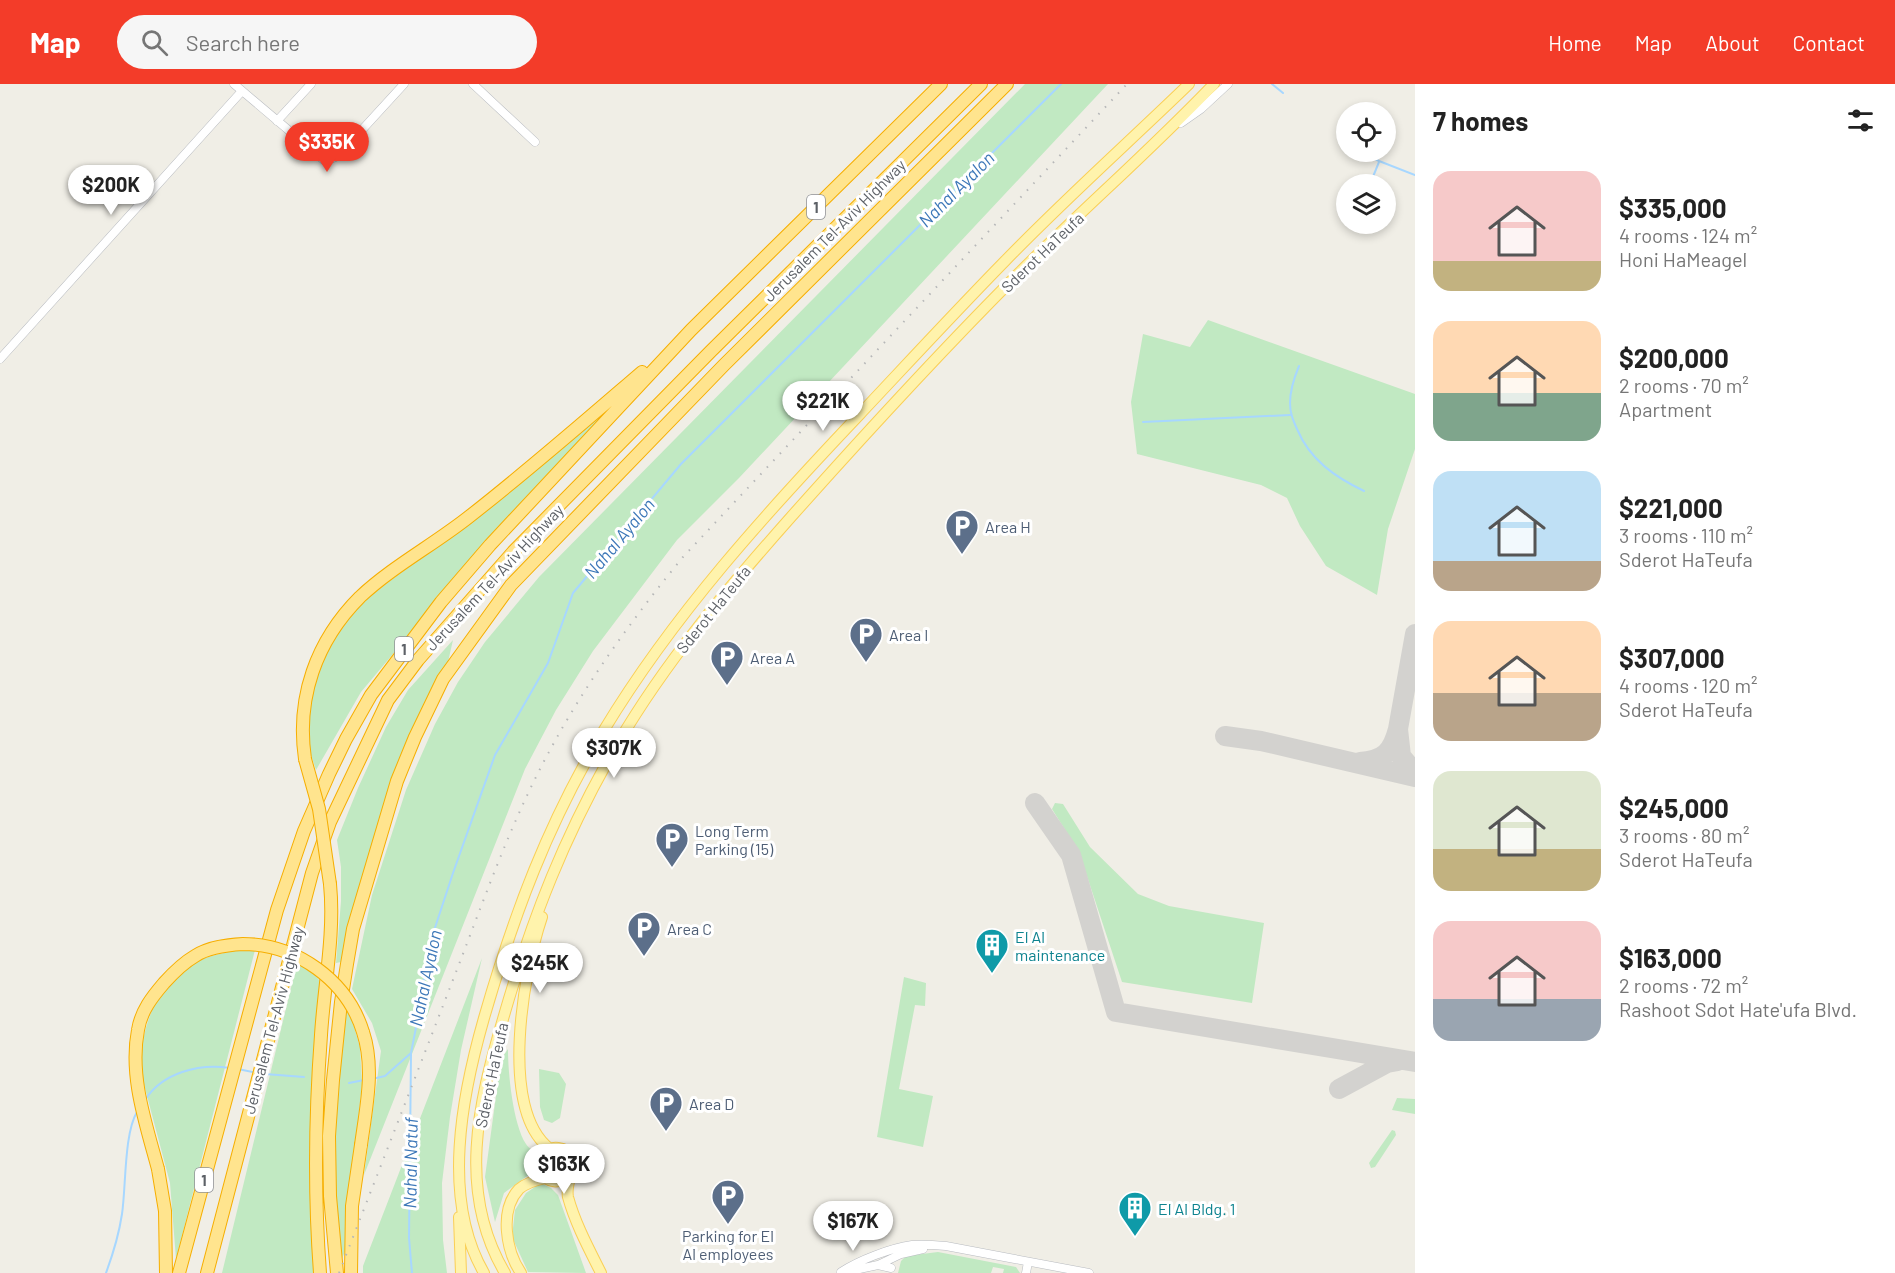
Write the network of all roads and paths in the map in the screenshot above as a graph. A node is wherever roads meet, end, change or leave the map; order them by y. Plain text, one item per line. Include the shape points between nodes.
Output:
1 (234, 84) edge
2 (311, 84) edge
3 (404, 84) edge
4 (473, 84) edge
5 (942, 84) edge
6 (981, 84) edge
7 (1007, 84) edge
8 (1187, 84) edge
9 (1214, 84) edge
10 (1228, 84) edge
11 (242, 91) junction
12 (277, 121) junction
13 (535, 141) dead end
14 (1155, 142) junction
15 (690, 330) junction
16 (0, 358) edge
17 (564, 845) junction
18 (550, 1149) junction
19 (459, 1153) junction
20 (569, 1176) junction
21 (547, 1180) junction
22 (930, 1245) junction
23 (901, 1254) junction
24 (887, 1258) junction
25 (1028, 1262) junction
26 (892, 1270) edge
27 (166, 1273) edge
28 (179, 1273) edge
29 (207, 1273) edge
30 (320, 1273) edge
31 (337, 1273) edge
32 (351, 1273) edge
33 (461, 1273) edge
34 (484, 1273) edge
35 (505, 1273) edge
36 (521, 1273) edge
37 (593, 1273) edge
38 (601, 1273) edge
39 (840, 1273) edge
40 (1026, 1273) edge
41 (1089, 1273) edge

1 - 11 street
2 - 12 street
3 - 12 street via 329,161 320,159
4 - 13 street
5 - 15 highway, Jerusalem Tel-Aviv Highway / 1
6 - 29 highway, Jerusalem Tel-Aviv Highway / 1 via 513,552 388,700 330,822 312,873
7 - 31 highway via 724,365 519,577 443,679 397,781 359,908 340,1002 329,1136
8 - 19 main road, Sderot HaTeufa via 1007,259 806,472 714,577 628,692 558,815 516,913 470,1071
9 - 14 main road, Sderot HaTeufa
10 - 14 street
11 - 12 street
11 - 16 street
14 - 17 main road, Sderot HaTeufa via 1020,272 728,588 643,702
15 - 28 highway, Jerusalem Tel-Aviv Highway / 1 via 441,602 371,695 328,774 277,910
15 - 30 highway, bridge via 542,459 360,597 332,632 311,675 306,688 303,742 330,884 331,921 315,1120
17 - 18 main road via 538,928 519,1048 529,1118 537,1136
17 - 35 main road, Sderot HaTeufa via 516,974 487,1075 481,1112 476,1154 478,1198 487,1235
18 - 20 main road via 560,1148 571,1157 573,1167
18 - 21 main road via 542,1154 539,1164
19 - 33 main road
19 - 34 main road, Sderot HaTeufa via 465,1224
20 - 21 main road via 560,1182
20 - 38 main road via 568,1196
21 - 36 main road via 535,1180 520,1189 509,1208 508,1237
21 - 37 main road via 560,1193
22 - 23 street
22 - 24 street via 912,1245
22 - 25 street
23 - 24 street
23 - 26 street via 894,1260
24 - 26 street
24 - 26 street
24 - 39 street
24 - 39 street
25 - 40 street
25 - 41 street
27 - 32 highway, bridge via 165,1211 135,1073 137,1031 143,1010 176,970 195,955 230,945 265,945 303,960 332,980 349,1000 367,1046 368,1085 352,1206

